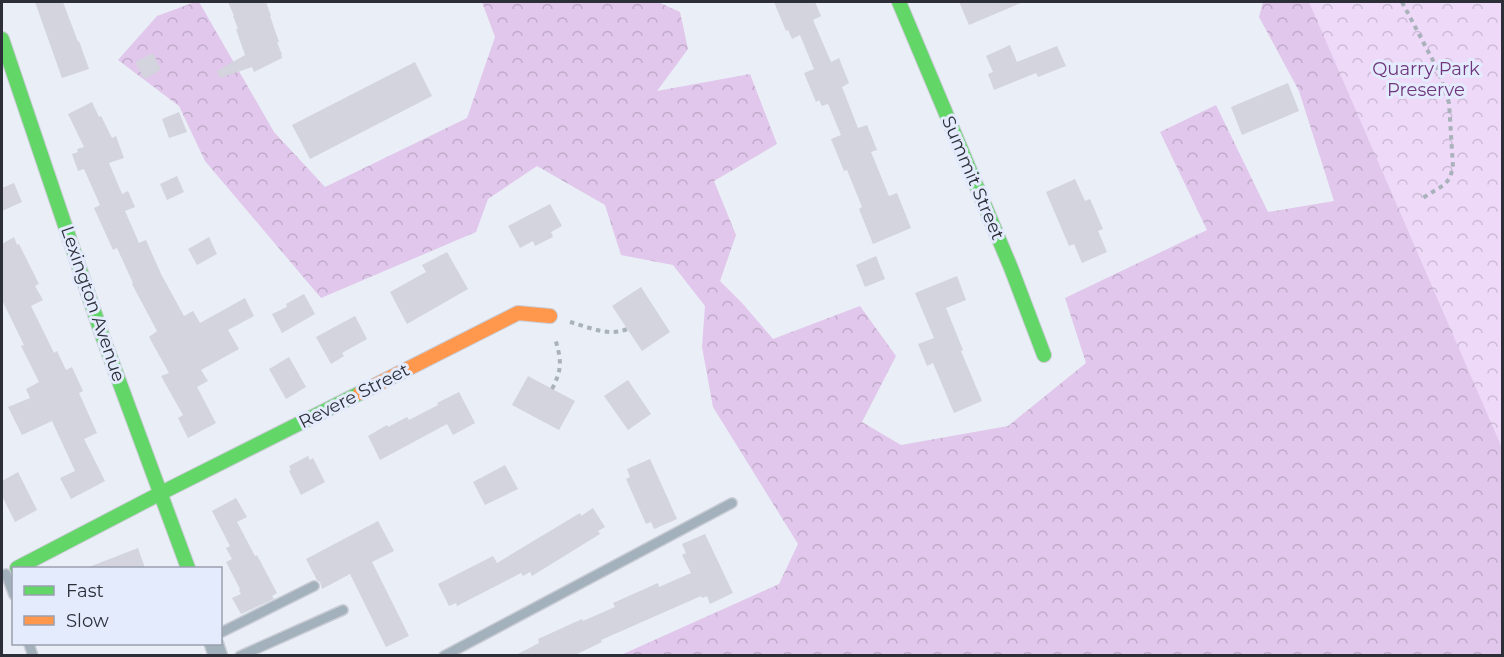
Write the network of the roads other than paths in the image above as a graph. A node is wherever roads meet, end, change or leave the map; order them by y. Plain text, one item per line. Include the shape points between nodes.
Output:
1 (899, 2) edge
2 (2, 39) edge
3 (550, 316) road end
4 (1044, 355) dead end
5 (161, 493) junction
6 (732, 503) dead end
7 (20, 567) edge
8 (188, 567) edge
9 (314, 586) dead end
10 (343, 610) dead end
11 (222, 632) edge
12 (240, 656) edge
13 (444, 656) edge

1 - 4 street, Summit Street
2 - 5 street, Lexington Avenue via 102,335
3 - 5 street, Revere Street via 519,313
5 - 7 street, Revere Street
5 - 8 street, Lexington Avenue
6 - 13 lane
9 - 11 lane
10 - 12 lane

